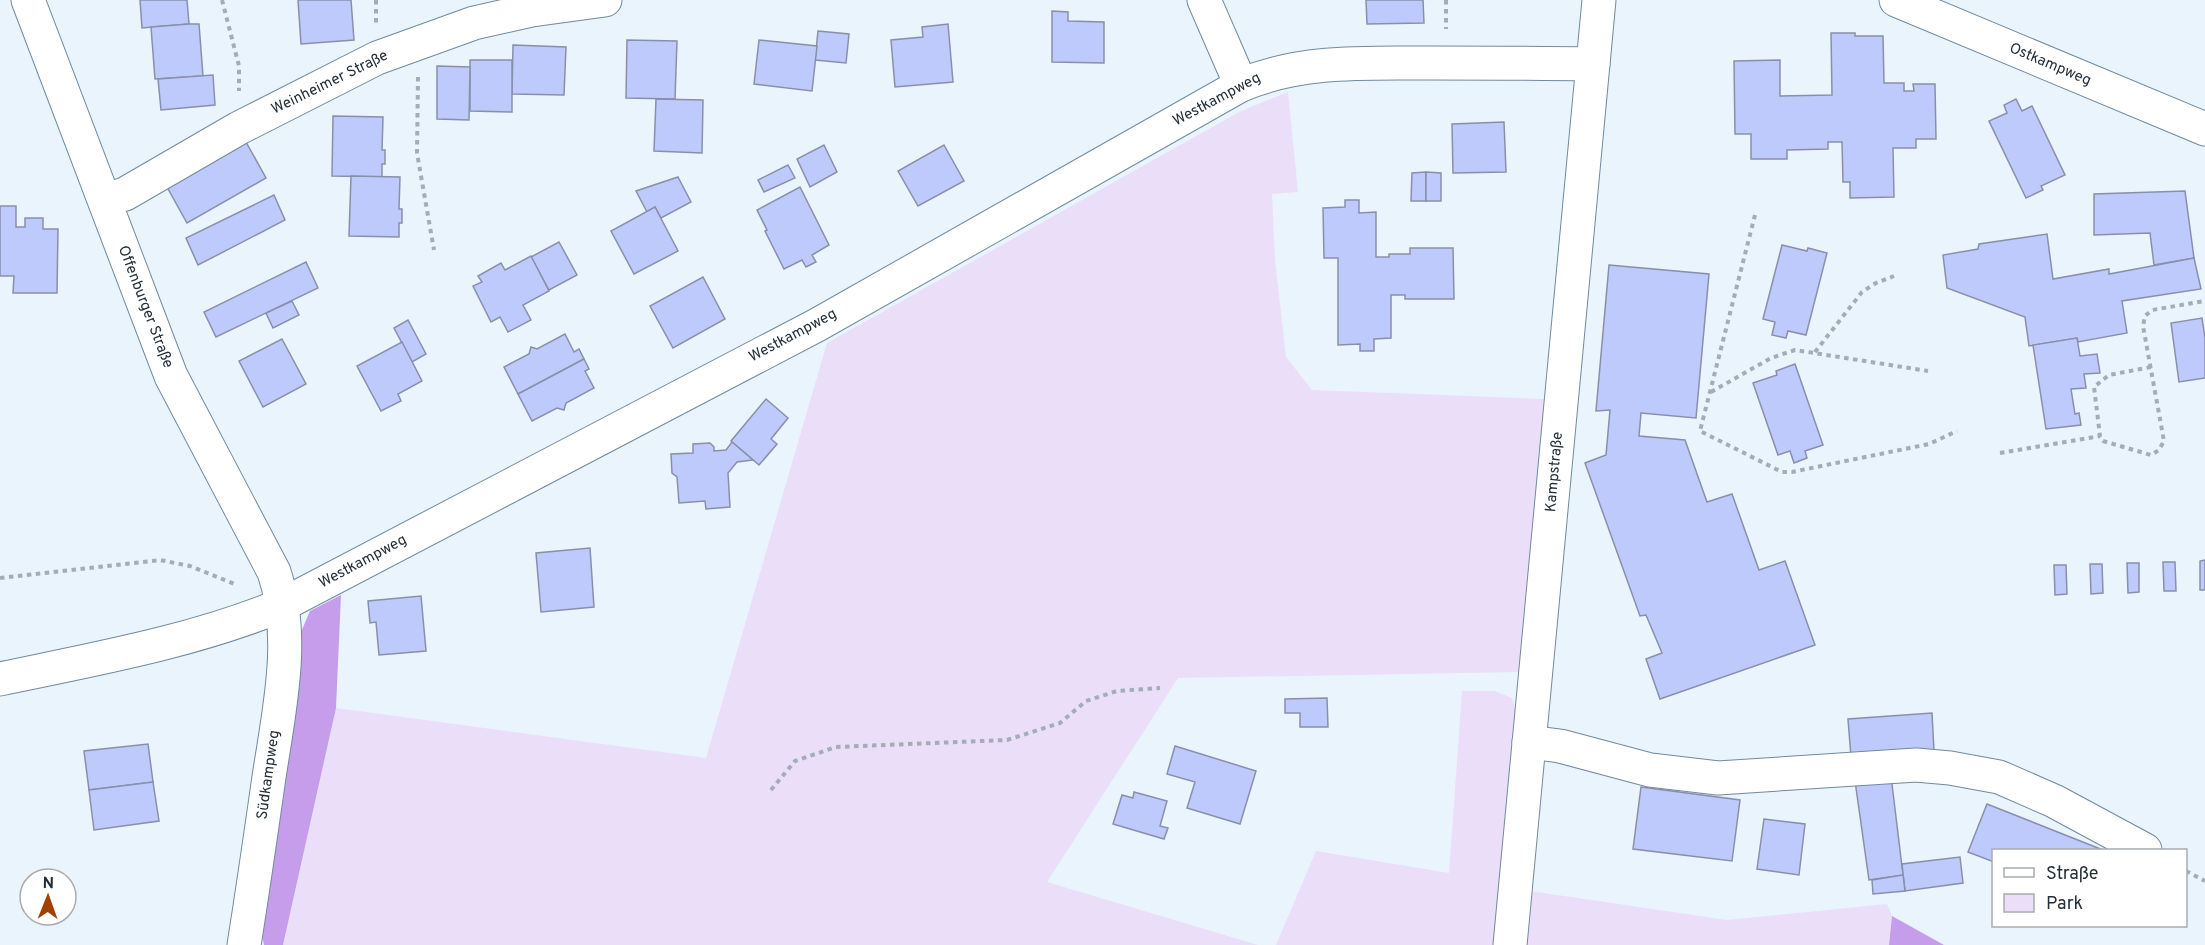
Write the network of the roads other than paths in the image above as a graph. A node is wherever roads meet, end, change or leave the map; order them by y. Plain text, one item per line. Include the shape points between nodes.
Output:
1 (28, 0) edge
2 (605, 0) edge
3 (1204, 0) edge
4 (1599, 0) edge
5 (1896, 0) edge
6 (1593, 64) junction
7 (1241, 85) junction
8 (2205, 129) edge
9 (105, 200) junction
10 (282, 604) junction
11 (0, 679) edge
12 (1529, 742) junction
13 (2143, 849) edge
14 (245, 943) edge
15 (1510, 945) edge

1 - 9 street, Offenburger Straße
2 - 9 street, Weinheimer Straße via 474,23 376,58 239,128 125,194
3 - 7 street
4 - 6 street, Kampstraße
5 - 8 street, Ostkampweg
6 - 7 street, Westkampweg via 1349,63 1295,68
6 - 12 street, Kampstraße
7 - 10 street, Westkampweg via 817,325
9 - 10 street, Offenburger Straße via 171,376 274,572
10 - 11 street, Westkampweg via 218,628
10 - 14 street, Südkampweg via 283,681
12 - 13 street via 1560,746 1650,770 1718,778 1916,765 1950,768 1999,777 2054,801
12 - 15 street, Kampstraße

